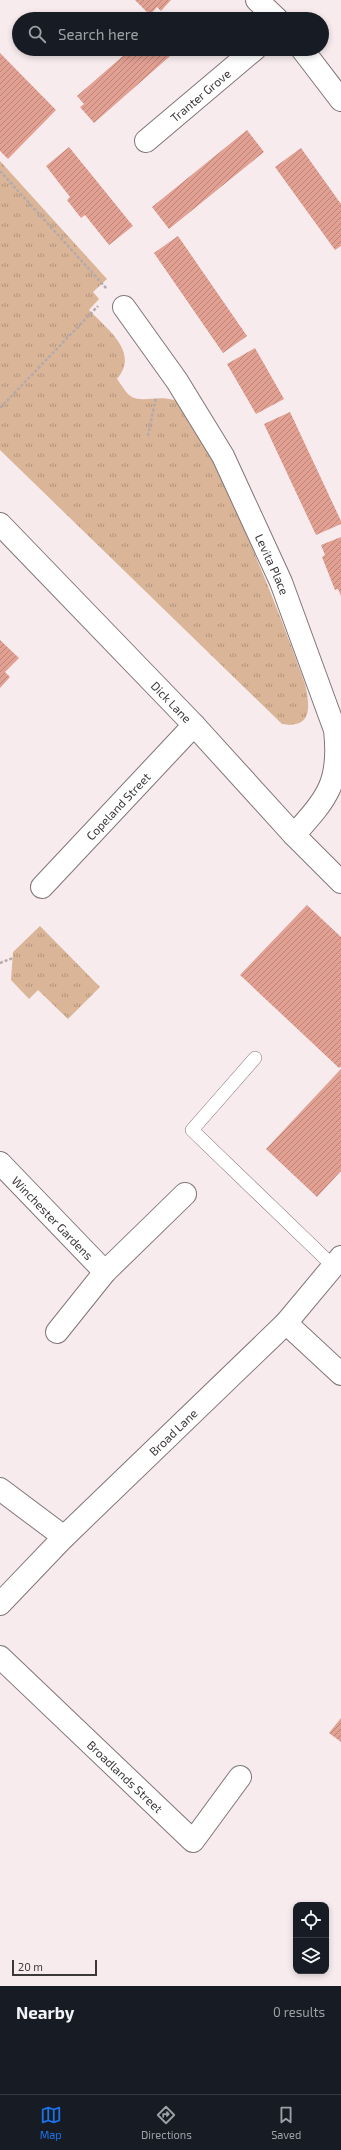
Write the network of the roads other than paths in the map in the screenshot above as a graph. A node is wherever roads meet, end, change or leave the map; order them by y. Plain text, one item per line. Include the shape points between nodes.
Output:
1 (257, 0) edge
2 (270, 12) edge
3 (246, 56) edge
4 (307, 56) edge
5 (341, 100) edge
6 (146, 141) dead end
7 (117, 300) road end
8 (0, 524) edge
9 (194, 725) junction
10 (340, 764) edge
11 (294, 835) junction
12 (341, 882) edge
13 (42, 887) dead end
14 (255, 1058) dead end
15 (0, 1163) edge
16 (185, 1194) dead end
17 (337, 1262) edge
18 (105, 1272) junction
19 (286, 1323) junction
20 (57, 1332) dead end
21 (341, 1374) edge
22 (0, 1489) edge
23 (64, 1537) junction
24 (0, 1604) edge
25 (0, 1657) edge
26 (240, 1778) dead end

1 - 2 street
3 - 6 street, Tranter Grove
4 - 5 street
7 - 10 street, Levita Place via 177,381 223,456 281,582 335,730
8 - 9 street, Dick Lane
9 - 11 street, Dick Lane
9 - 13 street, Copeland Street
10 - 11 street, Levita Place via 327,798
11 - 12 street, Dick Lane
14 - 17 lane via 192,1130
15 - 18 street, Winchester Gardens
16 - 18 street
17 - 19 street, Broad Lane
18 - 20 street
19 - 21 street
19 - 23 street, Broad Lane
22 - 23 street
23 - 24 street, Broad Lane
25 - 26 street, Broadlands Street via 193,1841

